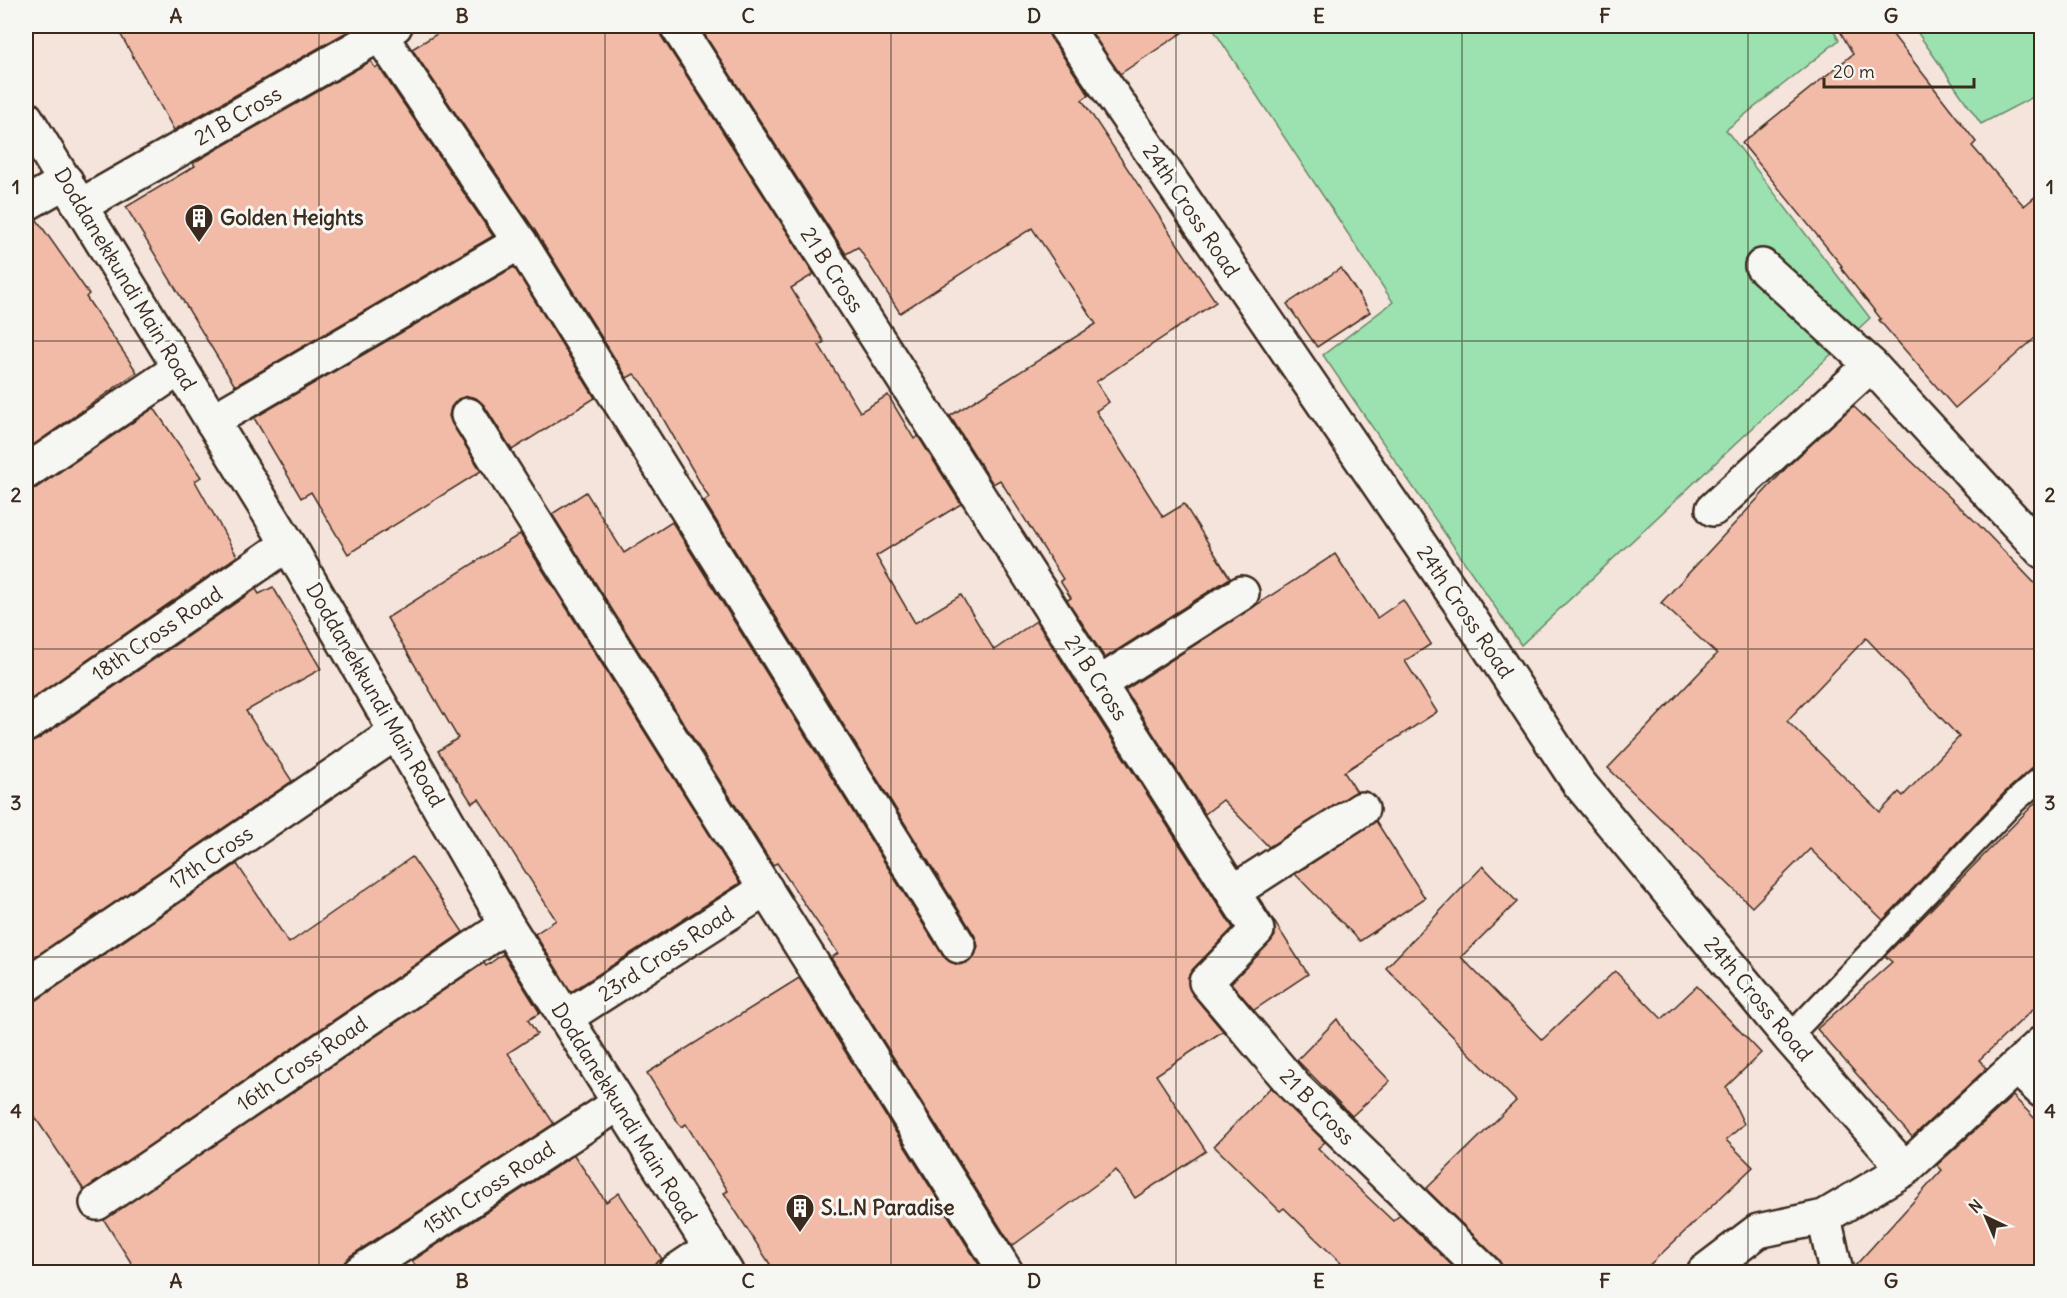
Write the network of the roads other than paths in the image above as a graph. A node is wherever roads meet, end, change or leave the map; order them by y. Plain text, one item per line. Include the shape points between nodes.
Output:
1 (677, 26) edge
2 (1065, 26) edge
3 (388, 30) edge
4 (26, 118) edge
5 (73, 193) junction
6 (26, 204) edge
7 (520, 242) junction
8 (1762, 266) dead end
9 (1871, 365) junction
10 (180, 368) junction
11 (468, 416) dead end
12 (212, 421) junction
13 (26, 472) edge
14 (1713, 508) dead end
15 (2037, 538) edge
16 (288, 544) junction
17 (1242, 593) dead end
18 (1099, 684) junction
19 (26, 724) edge
20 (397, 732) junction
21 (2042, 777) edge
22 (1362, 809) dead end
23 (766, 889) junction
24 (1233, 892) junction
25 (507, 925) junction
26 (959, 946) dead end
27 (26, 985) edge
28 (566, 1018) junction
29 (1789, 1037) junction
30 (2042, 1042) edge
31 (2016, 1067) junction
32 (2042, 1091) edge
33 (618, 1104) junction
34 (1905, 1169) junction
35 (97, 1203) dead end
36 (1824, 1217) junction
37 (717, 1261) edge
38 (360, 1272) edge
39 (675, 1272) edge
40 (1006, 1272) edge
41 (1485, 1272) edge
42 (1704, 1272) edge
43 (1836, 1272) edge

1 - 18 street, 21 B Cross
2 - 29 street, 24th Cross Road via 1578,782
3 - 5 street, 21 B Cross
3 - 7 street
4 - 5 street, Doddanekkundi Main Road
5 - 6 street, 21 B Cross
5 - 10 street, Doddanekkundi Main Road
7 - 12 street
7 - 26 street
8 - 9 street
9 - 14 street
9 - 15 street
10 - 12 street, Doddanekkundi Main Road
10 - 13 street
11 - 23 street
12 - 16 street, Doddanekkundi Main Road
16 - 19 street, 18th Cross Road
16 - 20 street, Doddanekkundi Main Road
17 - 18 street
18 - 24 street, 21 B Cross
20 - 25 street, Doddanekkundi Main Road
20 - 27 street, 17th Cross
21 - 29 lane
22 - 24 street
23 - 28 street, 23rd Cross Road
23 - 40 street
24 - 41 street, 21 B Cross via 1257,930 1206,982 1295,1087
25 - 28 street, Doddanekkundi Main Road
25 - 35 street, 16th Cross Road
28 - 33 street, Doddanekkundi Main Road
29 - 34 street, 24th Cross Road
30 - 31 street
31 - 32 street
31 - 34 street
33 - 37 street, Doddanekkundi Main Road
33 - 38 street, 15th Cross Road
34 - 36 street
36 - 42 street via 1758,1231
36 - 43 street
37 - 39 street

